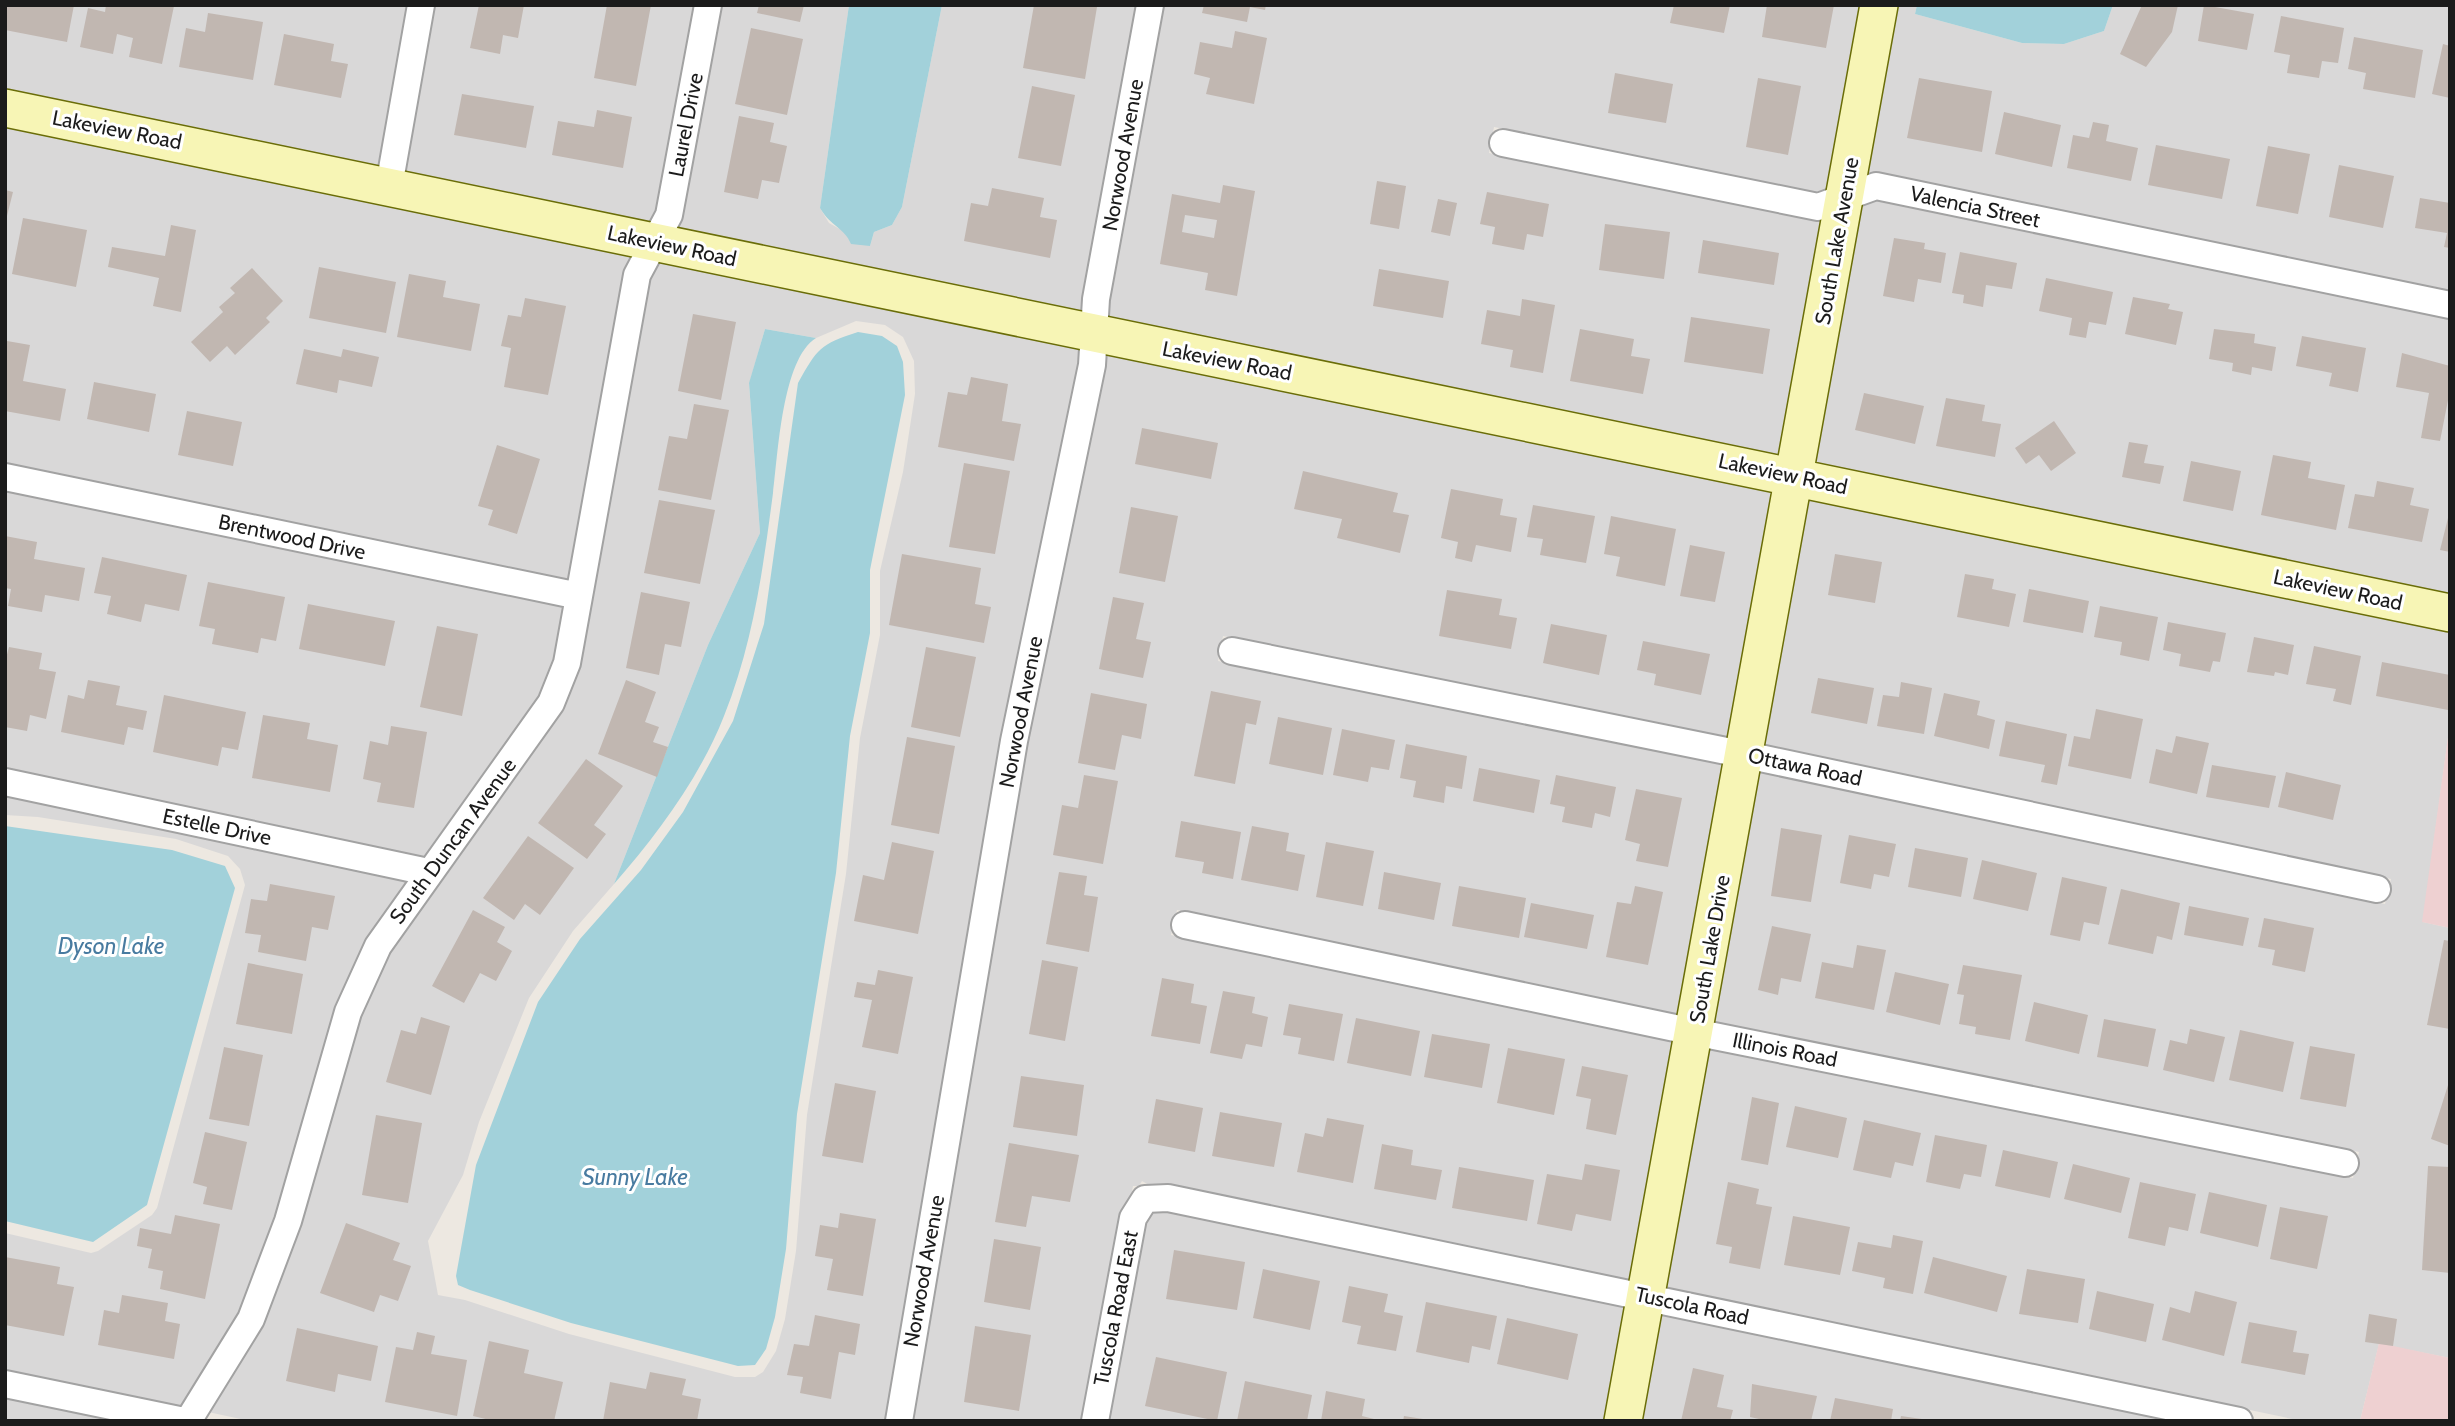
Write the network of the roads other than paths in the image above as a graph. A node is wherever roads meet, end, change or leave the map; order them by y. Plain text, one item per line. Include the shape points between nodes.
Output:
1 (421, 5) edge
2 (708, 5) edge
3 (1150, 5) edge
4 (1879, 5) edge
5 (5, 108) edge
6 (1503, 143) dead end
7 (388, 186) junction
8 (1845, 196) junction
9 (654, 242) junction
10 (2450, 305) edge
11 (1094, 334) junction
12 (1795, 476) junction
13 (5, 477) edge
14 (579, 596) junction
15 (2450, 613) edge
16 (1232, 651) dead end
17 (1746, 755) junction
18 (5, 782) edge
19 (428, 872) junction
20 (2377, 889) dead end
21 (1185, 925) dead end
22 (1694, 1032) junction
23 (2345, 1163) dead end
24 (1145, 1199) joint
25 (1645, 1296) junction
26 (5, 1384) edge
27 (186, 1421) edge
28 (899, 1421) edge
29 (1094, 1421) edge
30 (1623, 1421) edge
31 (2239, 1421) edge

1 - 7 street
2 - 9 street, Laurel Drive via 669,215
3 - 11 street, Norwood Avenue via 1096,299
4 - 8 street, South Lake Avenue
5 - 7 street, Lakeview Road
6 - 8 street, Valencia Street via 1818,207
7 - 9 street, Lakeview Road
8 - 10 street, Valencia Street via 1876,186
8 - 12 street, South Lake Avenue
9 - 11 street, Lakeview Road
9 - 14 street, South Duncan Avenue via 637,275
11 - 12 street, Lakeview Road
11 - 28 street, Norwood Avenue via 1092,365 1012,755
12 - 15 street, Lakeview Road
12 - 17 street, South Lake Drive
13 - 14 street, Brentwood Drive
14 - 19 street, South Duncan Avenue via 567,663 551,703
16 - 17 street, Ottawa Road
17 - 20 street, Ottawa Road
17 - 22 street, South Lake Drive
18 - 19 street, Estelle Drive
19 - 27 street, South Duncan Avenue via 377,946 348,1012 288,1221 251,1319
21 - 22 street, Illinois Road
22 - 23 street, Illinois Road
22 - 25 street, South Lake Drive
24 - 25 street, Tuscola Road via 1167,1198
24 - 29 street, Tuscola Road East via 1133,1218
25 - 30 street, South Lake Drive
25 - 31 street, Tuscola Road
26 - 27 street

